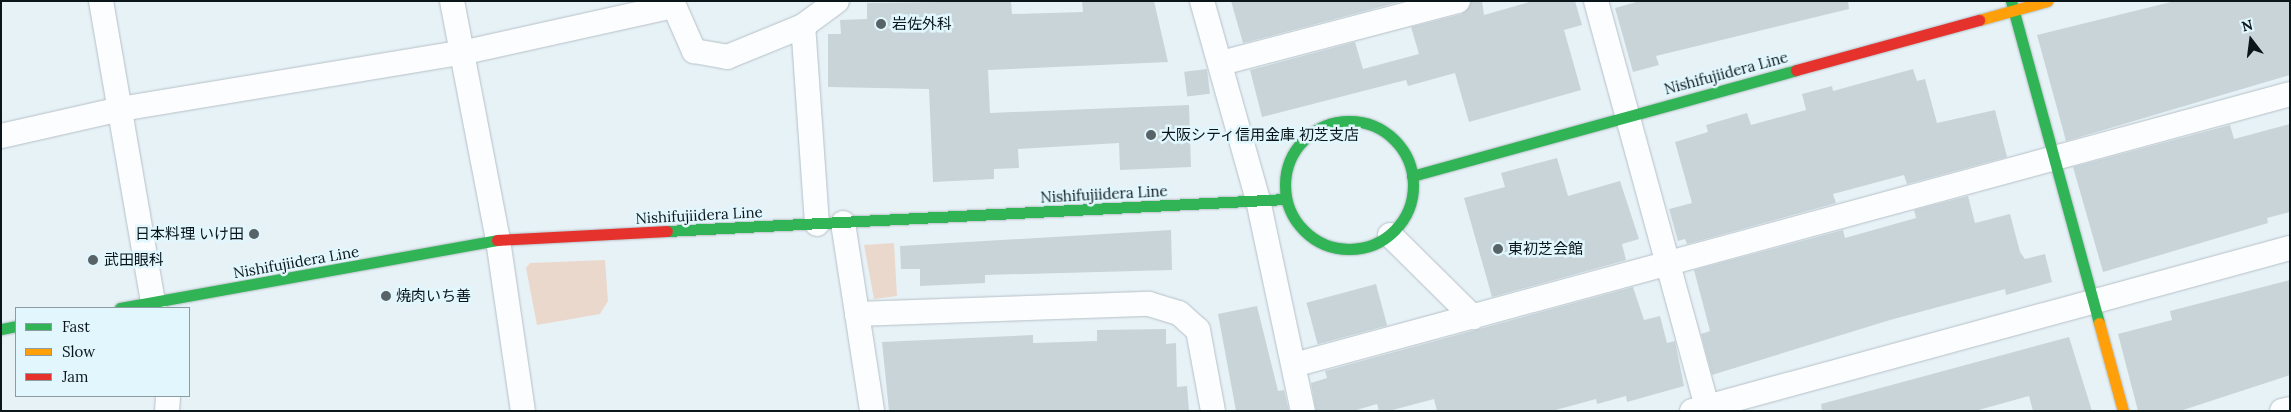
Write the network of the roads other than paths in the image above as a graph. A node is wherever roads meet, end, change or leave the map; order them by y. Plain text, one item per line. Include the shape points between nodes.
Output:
1 (101, 1) edge
2 (452, 1) edge
3 (837, 1) edge
4 (1202, 1) edge
5 (1458, 1) edge
6 (1596, 1) edge
7 (2047, 1) edge
8 (673, 4) edge
9 (2012, 6) edge
10 (804, 26) junction
11 (461, 53) junction
12 (1221, 63) junction
13 (2290, 94) edge
14 (121, 109) junction
15 (1626, 116) junction
16 (1, 136) edge
17 (2054, 158) junction
18 (1412, 176) junction
19 (1286, 198) junction
20 (1258, 200) junction
21 (843, 222) junction
22 (817, 224) junction
23 (1390, 235) junction
24 (498, 240) junction
25 (2290, 248) edge
26 (1666, 264) junction
27 (2094, 303) junction
28 (153, 305) edge
29 (131, 307) edge
30 (857, 314) junction
31 (1473, 317) junction
32 (15, 326) edge
33 (1, 329) edge
34 (1294, 366) junction
35 (168, 397) edge
36 (1702, 409) edge
37 (2290, 409) edge
38 (167, 411) edge
39 (523, 411) edge
40 (872, 411) edge
41 (1213, 411) edge
42 (1303, 411) edge
43 (2123, 411) edge
44 (2282, 411) edge

1 - 14 street
2 - 11 street
3 - 10 street
4 - 12 street
5 - 12 street
6 - 15 street
7 - 9 main road, Nishifujiidera Line
8 - 10 street via 694,51 727,57
8 - 11 street
9 - 15 main road, Nishifujiidera Line
9 - 17 main road
10 - 22 street
11 - 14 street
11 - 24 street
12 - 20 street
13 - 17 street
14 - 16 street
14 - 28 street
15 - 18 main road, Nishifujiidera Line
15 - 26 street
17 - 26 street
17 - 27 main road
18 - 19 main road via 1394,140 1358,122 1337,122 1302,142 1290,158
18 - 23 main road via 1412,197 1404,218
19 - 20 main road, Nishifujiidera Line
19 - 23 main road via 1303,230 1328,246 1349,250 1371,246
20 - 21 main road, Nishifujiidera Line
20 - 34 street
21 - 22 main road, Nishifujiidera Line
21 - 30 street
22 - 24 main road, Nishifujiidera Line
23 - 31 street
24 - 28 main road, Nishifujiidera Line
24 - 39 street
25 - 27 street
26 - 31 street
26 - 36 street
27 - 36 street
27 - 43 main road
28 - 29 main road, Nishifujiidera Line
30 - 40 street
30 - 41 street via 1149,304 1179,313 1198,330
31 - 34 street
32 - 33 main road
34 - 42 street
35 - 38 street
37 - 44 street

